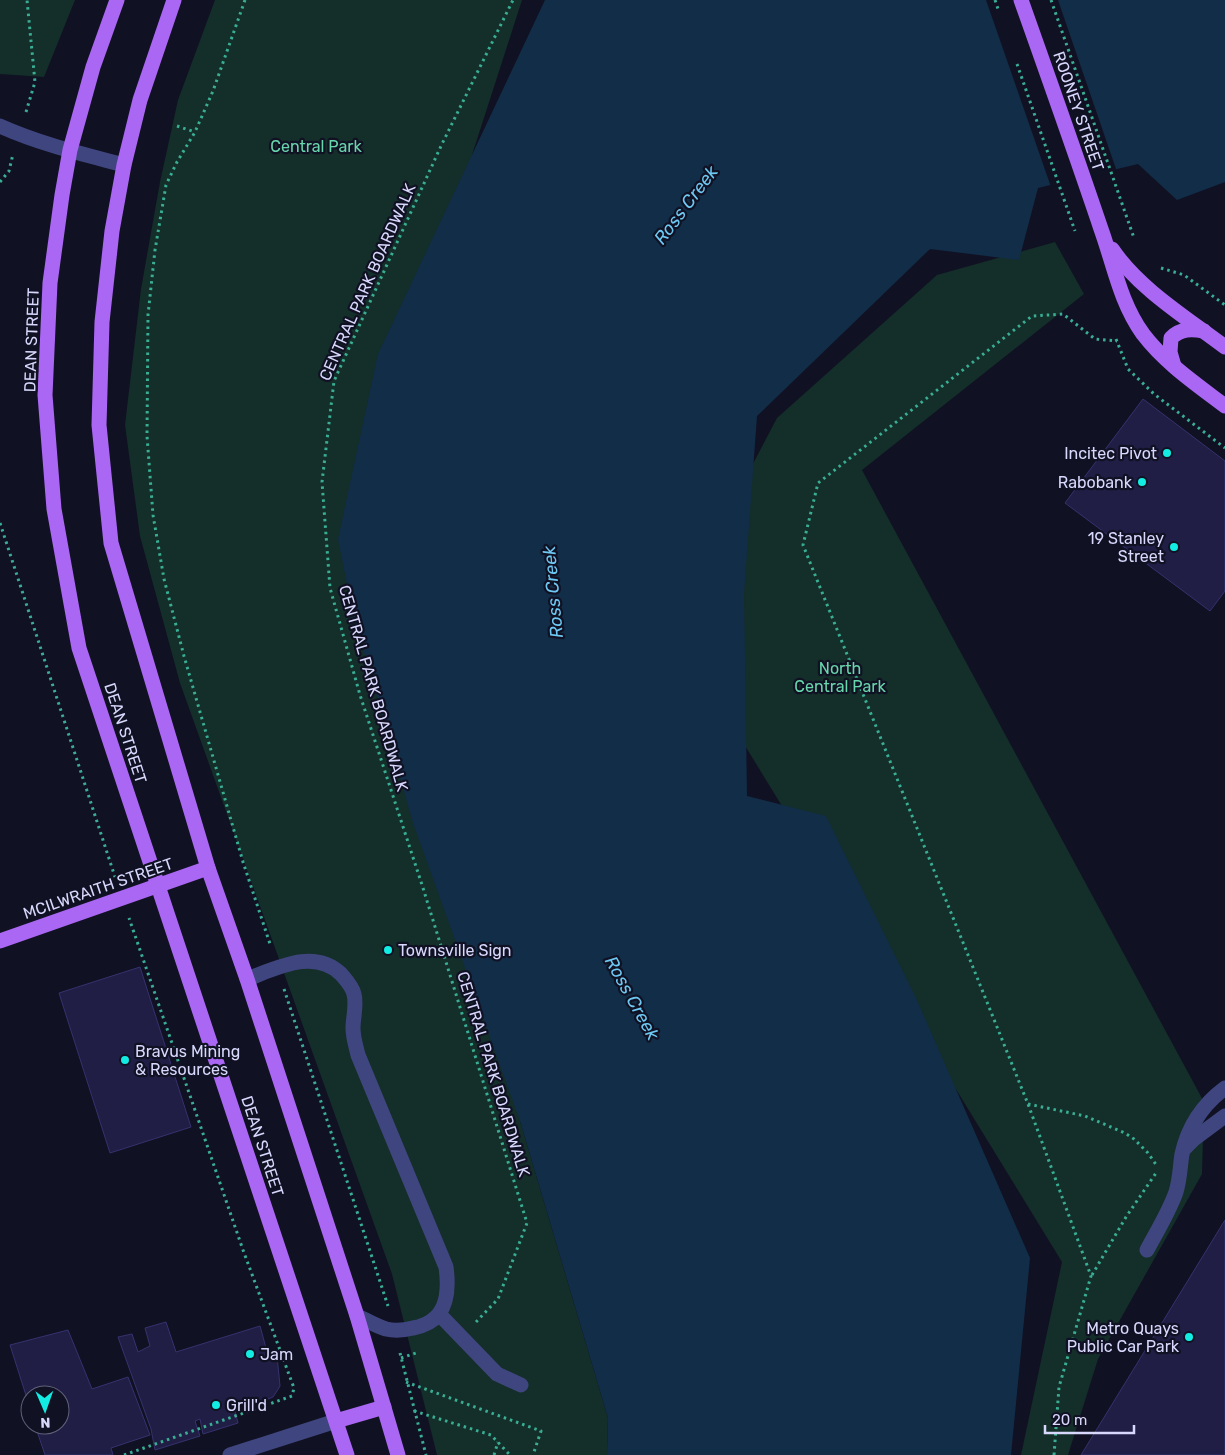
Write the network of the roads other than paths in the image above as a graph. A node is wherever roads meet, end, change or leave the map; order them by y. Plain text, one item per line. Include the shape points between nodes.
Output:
1 (117, 0) edge
2 (174, 0) edge
3 (1021, 0) edge
4 (0, 126) edge
5 (70, 150) junction
6 (124, 165) junction
7 (1103, 234) junction
8 (1204, 331) junction
9 (1225, 347) edge
10 (1174, 366) junction
11 (1225, 406) edge
12 (208, 868) junction
13 (158, 886) junction
14 (0, 941) edge
15 (246, 979) junction
16 (1225, 1088) edge
17 (1223, 1124) edge
18 (1184, 1149) junction
19 (1147, 1250) dead end
20 (440, 1315) junction
21 (357, 1316) junction
22 (521, 1385) dead end
23 (384, 1407) junction
24 (336, 1422) junction
25 (396, 1454) edge
26 (230, 1455) edge
27 (347, 1455) edge

1 - 5 main road, DEAN STREET via 93,67
2 - 6 main road via 140,100
3 - 7 main road, ROONEY STREET
4 - 5 street
5 - 6 street
5 - 13 main road, DEAN STREET via 50,293 45,396 54,508 79,648
6 - 12 main road via 112,231 102,322 99,425 111,543
7 - 8 main road via 1131,273
7 - 10 main road via 1126,305 1155,350
8 - 9 main road
8 - 10 main road via 1179,331 1171,338
10 - 11 main road
12 - 13 main road, MCILWRAITH STREET
12 - 15 main road
13 - 14 main road, MCILWRAITH STREET
13 - 24 main road, DEAN STREET
15 - 20 street via 303,960 315,960 338,971 352,987 358,1055 446,1268 447,1291
15 - 21 main road
16 - 18 street via 1197,1116
17 - 18 street via 1194,1139
18 - 19 street via 1175,1194
20 - 21 street via 421,1327 396,1330
20 - 22 street via 496,1374
21 - 23 main road
23 - 24 main road
23 - 25 main road
24 - 26 street
24 - 27 main road, DEAN STREET

